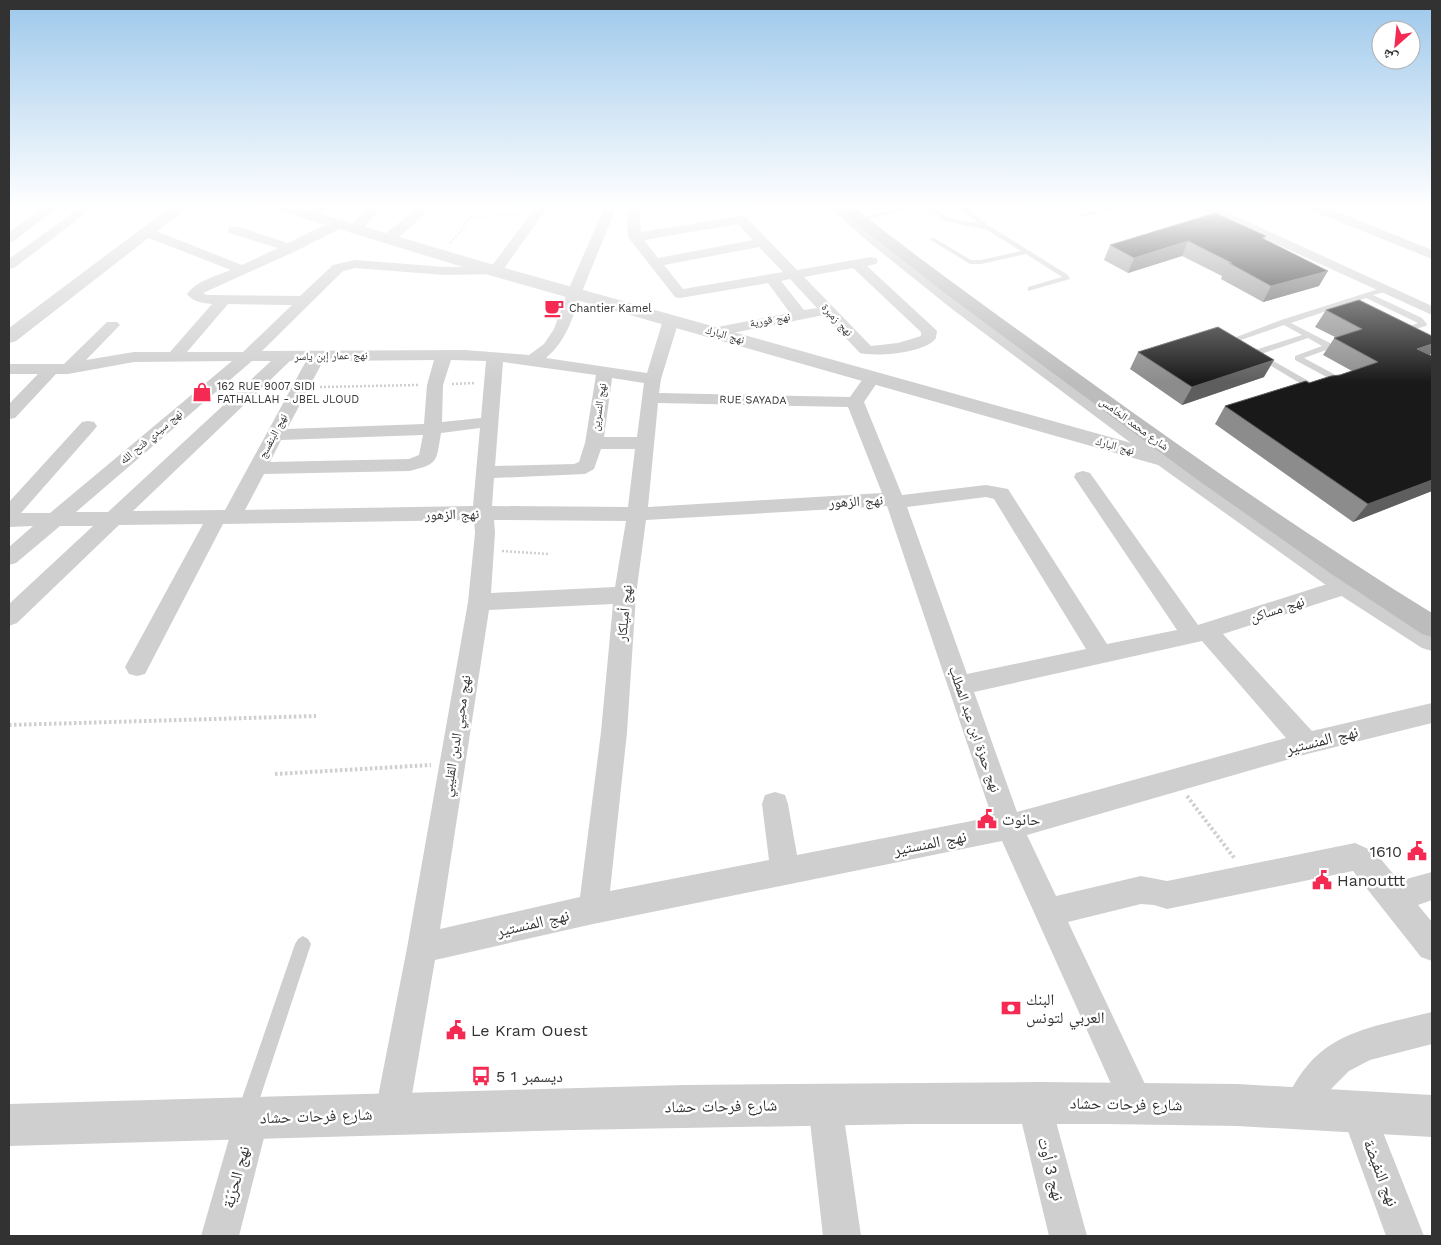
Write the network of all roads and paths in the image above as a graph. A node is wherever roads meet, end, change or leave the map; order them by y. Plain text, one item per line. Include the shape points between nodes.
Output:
1 (102, 266) edge
2 (233, 266) edge
3 (252, 266) edge
4 (345, 266) edge
5 (378, 266) edge
6 (426, 266) edge
7 (479, 266) edge
8 (499, 266) edge
9 (585, 266) edge
10 (657, 266) edge
11 (787, 266) edge
12 (845, 266) edge
13 (859, 266) edge
14 (906, 266) edge
15 (923, 266) edge
16 (1050, 266) edge
17 (1335, 266) edge
18 (243, 270) junction
19 (422, 270) junction
20 (495, 271) junction
21 (796, 275) junction
22 (772, 279) junction
23 (1031, 289) dead end
24 (1385, 289) junction
25 (574, 293) junction
26 (1366, 295) junction
27 (223, 300) junction
28 (305, 301) junction
29 (828, 310) junction
30 (1432, 311) edge
31 (800, 315) junction
32 (671, 320) junction
33 (1284, 322) junction
34 (112, 325) dead end
35 (1394, 326) edge
36 (712, 332) junction
37 (1310, 335) junction
38 (9, 337) edge
39 (1255, 353) junction
40 (444, 355) junction
41 (248, 356) junction
42 (286, 356) junction
43 (316, 356) junction
44 (495, 356) junction
45 (174, 357) junction
46 (1298, 358) junction
47 (532, 361) junction
48 (1276, 365) junction
49 (9, 369) edge
50 (59, 370) junction
51 (605, 372) junction
52 (872, 377) junction
53 (492, 382) junction
54 (435, 385) junction
55 (1330, 387) edge
56 (299, 388) junction
57 (652, 388) junction
58 (1321, 390) edge
59 (855, 402) junction
60 (9, 414) edge
61 (489, 422) junction
62 (88, 426) dead end
63 (433, 429) junction
64 (274, 435) junction
65 (594, 444) junction
66 (645, 444) junction
67 (1166, 460) junction
68 (256, 468) junction
69 (485, 472) junction
70 (1083, 477) dead end
71 (895, 501) junction
72 (483, 513) junction
73 (9, 514) edge
74 (637, 514) junction
75 (223, 518) junction
76 (9, 520) edge
77 (52, 520) junction
78 (113, 520) junction
79 (484, 550) junction
80 (549, 554) dead end
81 (9, 558) edge
82 (1346, 586) junction
83 (625, 595) junction
84 (479, 602) junction
85 (9, 617) edge
86 (1432, 626) edge
87 (1200, 633) junction
88 (1432, 640) edge
89 (1102, 655) junction
90 (137, 667) dead end
91 (960, 685) junction
92 (1432, 713) edge
93 (316, 716) dead end
94 (9, 725) edge
95 (1307, 744) junction
96 (452, 763) junction
97 (275, 774) dead end
98 (1175, 781) junction
99 (775, 804) dead end
100 (1009, 827) junction
101 (785, 872) junction
102 (1250, 877) junction
103 (1432, 886) edge
104 (1394, 897) junction
105 (593, 909) junction
106 (1049, 912) junction
107 (303, 944) dead end
108 (1432, 946) edge
109 (422, 948) junction
110 (1432, 1028) edge
111 (1034, 1102) junction
112 (1137, 1103) junction
113 (825, 1104) junction
114 (1300, 1108) junction
115 (1357, 1110) junction
116 (392, 1112) junction
117 (1432, 1116) edge
118 (248, 1119) junction
119 (9, 1124) edge
120 (220, 1236) edge
121 (842, 1236) edge
122 (1068, 1236) edge
123 (1405, 1236) edge

1 - 38 street
2 - 18 street
3 - 18 street
4 - 28 street, نهج سيدي فتح الله via 333,273
5 - 19 street, نهج سيدي فتح الله
6 - 19 street
7 - 20 street, نهج البارك
8 - 20 street
9 - 25 street
10 - 22 street via 680,294
11 - 21 street, نهج زمبرة
12 - 21 street
13 - 29 street, نهج زمبرة via 929,331 928,338 876,351 863,348
14 - 67 street
15 - 86 main road, شارع محمد الخامس via 1176,455 1352,577
16 - 23 lane via 1066,279
17 - 24 street
18 - 27 street via 200,288 194,294
19 - 20 street
20 - 25 street, نهج البارك
21 - 22 street
21 - 29 street, نهج زمبرة
22 - 31 street
24 - 26 lane
24 - 30 street
25 - 32 street, نهج البارك
25 - 47 street via 557,338
26 - 33 lane via 1351,304
26 - 35 lane via 1422,324 1408,329
27 - 28 street
27 - 45 street
28 - 41 street, نهج سيدي فتح الله
29 - 31 street, نهج قورية
31 - 36 street, نهج قورية
32 - 36 street, نهج البارك
32 - 57 street, نهج أميلكار
33 - 37 lane
33 - 39 lane via 1235,339
34 - 50 street
36 - 52 street, نهج البارك
37 - 39 lane
37 - 46 lane via 1328,346
39 - 48 lane
40 - 43 street, نهج عمار إبن ياسر
40 - 44 street, نهج عمار إبن ياسر
40 - 54 street
41 - 42 street, نهج عمار إبن ياسر
41 - 45 street, نهج عمار إبن ياسر
41 - 77 street, نهج سيدي فتح الله
42 - 43 street, نهج عمار إبن ياسر
42 - 78 street
43 - 56 street, نهج البنفسج
44 - 47 street, نهج عمار إبن ياسر
44 - 53 street, نهج محيي الدين القليبي
45 - 50 street, نهج عمار إبن ياسر via 115,359
46 - 48 lane
46 - 55 lane via 1340,381
47 - 51 street, نهج عمار إبن ياسر
48 - 58 lane
49 - 50 street, نهج عمار إبن ياسر
50 - 60 street
51 - 57 street, نهج عمار إبن ياسر
51 - 65 street, نهج النسرين
52 - 59 street
52 - 67 street, نهج البارك
53 - 54 path
53 - 61 street, نهج محيي الدين القليبي
54 - 56 path
54 - 63 street
56 - 64 street, نهج البنفسج
57 - 59 street, RUE SAYADA
57 - 66 street, نهج أميلكار
59 - 71 street, نهج حمزة ابن عبد المطلب
61 - 63 street
61 - 69 street, نهج محيي الدين القليبي
62 - 73 street
63 - 64 street
63 - 68 street via 428,456 414,465
64 - 68 street, نهج البنفسج
65 - 66 street
65 - 69 street, نهج النسرين via 589,462 578,470
66 - 74 street, نهج أميلكار
67 - 82 street, نهج البارك
68 - 75 street, نهج البنفسج
69 - 72 street, نهج محيي الدين القليبي
70 - 87 street
71 - 74 street, نهج الزهور
71 - 89 street, نهج الزهور via 998,492
71 - 91 street, نهج حمزة ابن عبد المطلب
72 - 74 street, نهج الزهور
72 - 75 street, نهج الزهور
72 - 79 street, نهج محيي الدين القليبي
74 - 83 street, نهج أميلكار
75 - 78 street, نهج الزهور
75 - 90 street, نهج البنفسج
76 - 77 street, نهج الزهور
77 - 78 street, نهج الزهور
77 - 81 street, نهج سيدي فتح الله
78 - 85 street
79 - 80 path
79 - 84 street, نهج محيي الدين القليبي
82 - 87 street, نهج مساكن
82 - 88 street, نهج البارك
83 - 84 street
83 - 105 street, نهج أميلكار via 614,732
84 - 96 street, نهج محيي الدين القليبي
87 - 89 street, نهج مساكن
87 - 95 street
89 - 91 street, نهج مساكن
91 - 100 street, نهج حمزة ابن عبد المطلب
92 - 95 street, نهج المنستير
93 - 94 path
95 - 98 street, نهج المنستير
96 - 97 path
96 - 109 street, نهج محيي الدين القليبي
98 - 100 street, نهج المنستير
98 - 102 path
99 - 101 street
100 - 101 street, نهج المنستير
100 - 106 street, نهج حمزة ابن عبد المطلب
101 - 105 street, نهج المنستير
102 - 104 street via 1354,857 1365,862
102 - 106 street via 1167,895 1141,890
103 - 104 street
104 - 108 street
105 - 109 street, نهج المنستير
106 - 112 street, نهج حمزة ابن عبد المطلب
107 - 118 lane
109 - 116 street, نهج محيي الدين القليبي
110 - 114 street via 1357,1049 1337,1059 1313,1086
111 - 112 street, شارع فرحات حشاد
111 - 113 street, شارع فرحات حشاد
111 - 122 street, نهج 3 أوت
112 - 114 street, شارع فرحات حشاد
113 - 116 street, شارع فرحات حشاد
113 - 121 street
114 - 115 street, شارع فرحات حشاد
115 - 117 street, شارع فرحات حشاد
115 - 123 street, نهج النفيضة
116 - 118 street, شارع فرحات حشاد
118 - 119 street, شارع فرحات حشاد
118 - 120 street, نهج الحرّيّة

